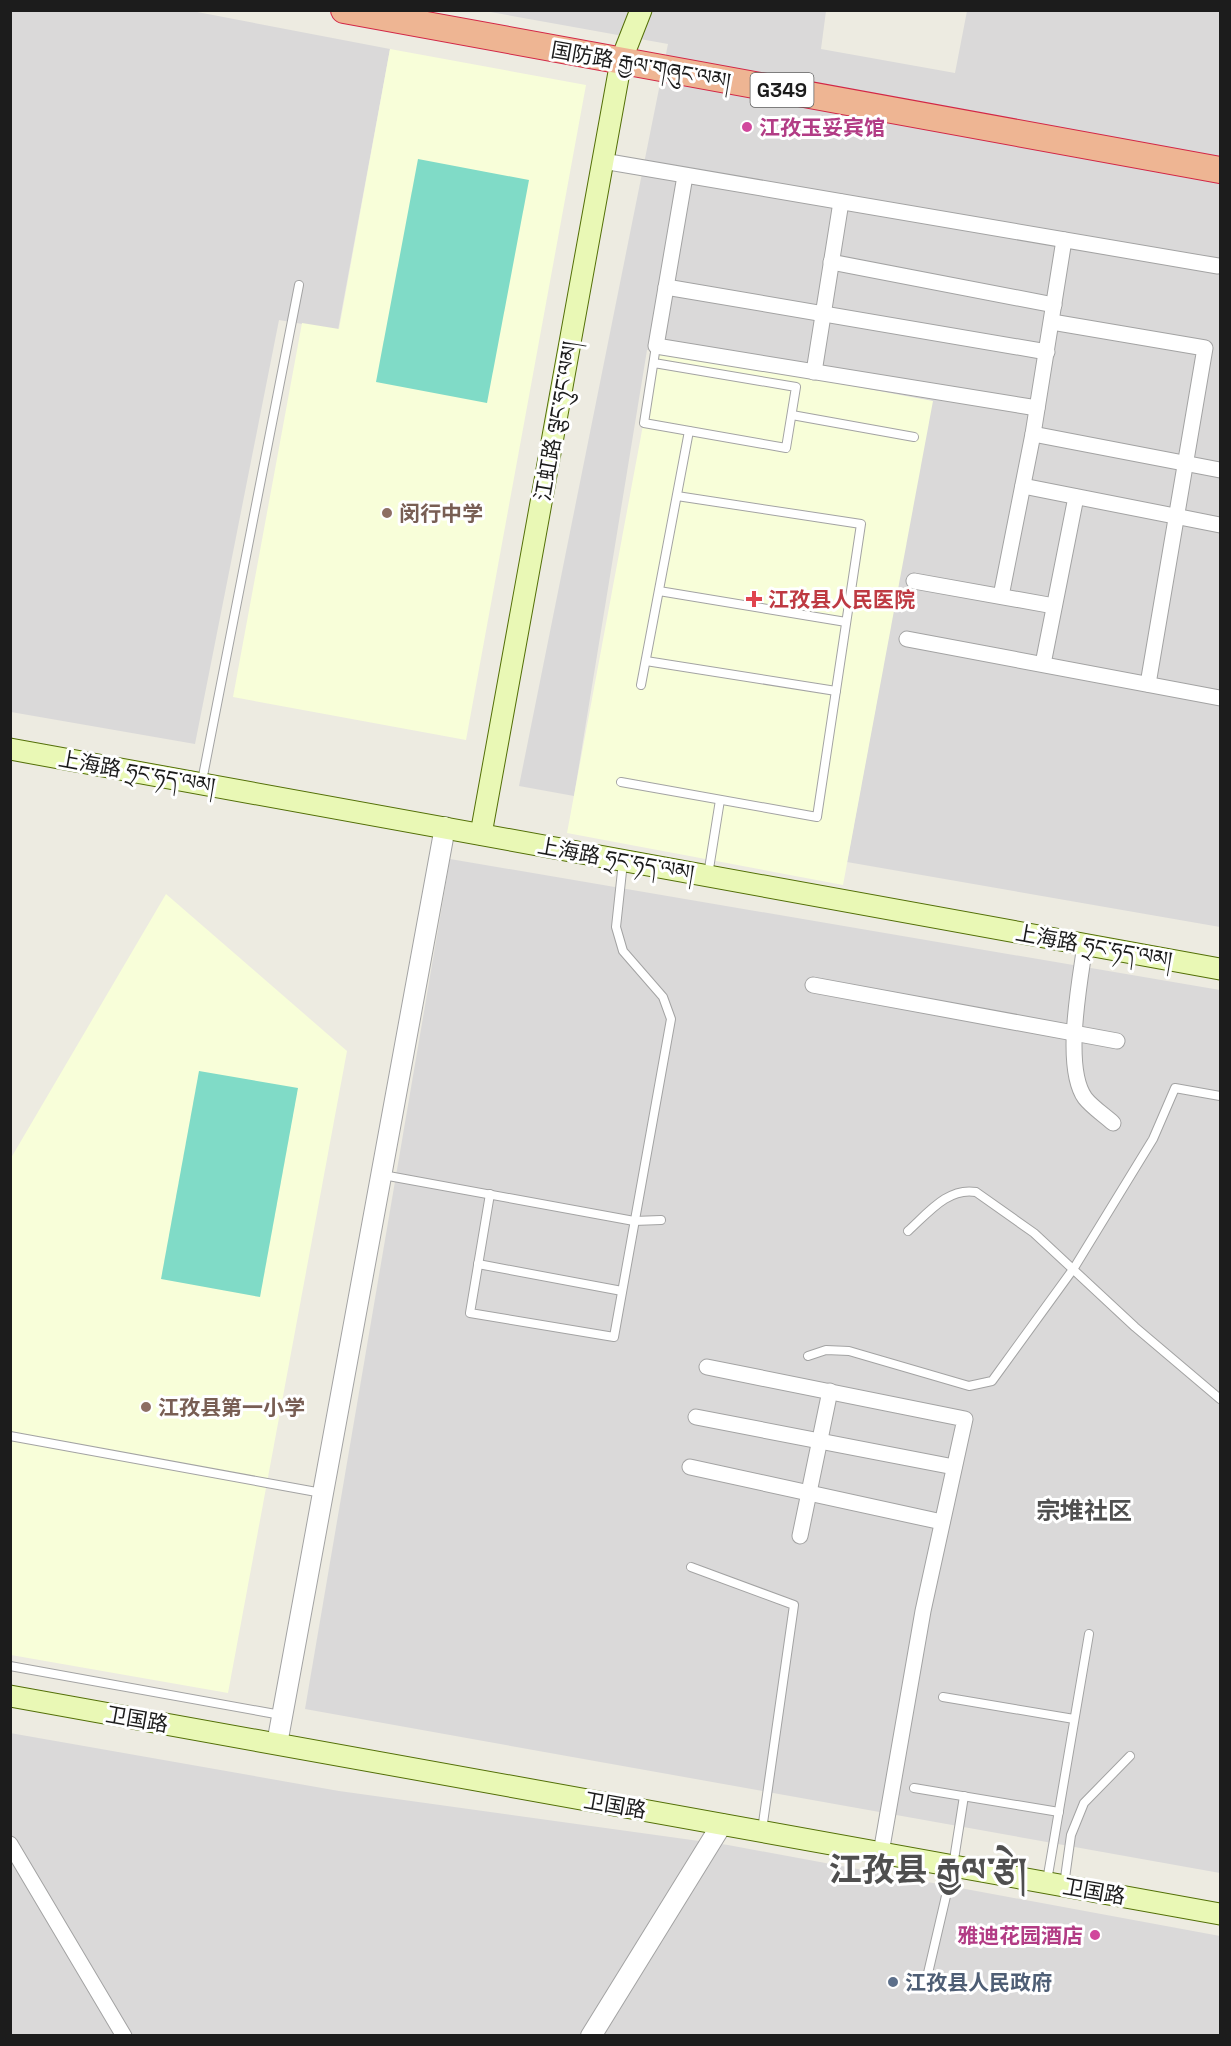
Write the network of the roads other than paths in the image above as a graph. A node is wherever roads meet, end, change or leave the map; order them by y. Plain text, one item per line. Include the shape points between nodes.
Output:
1 (344, 10) edge
2 (641, 10) edge
3 (621, 61) junction
4 (603, 161) junction
5 (1221, 170) edge
6 (685, 176) junction
7 (841, 202) junction
8 (1064, 240) junction
9 (831, 262) junction
10 (1218, 266) dead end
11 (299, 285) dead end
12 (666, 287) junction
13 (1054, 305) junction
14 (823, 314) junction
15 (1052, 322) junction
16 (656, 346) junction
17 (1047, 352) junction
18 (654, 363) junction
19 (813, 372) junction
20 (1037, 408) junction
21 (792, 415) junction
22 (689, 430) junction
23 (1033, 434) junction
24 (914, 437) dead end
25 (1186, 464) junction
26 (1221, 470) edge
27 (1023, 486) junction
28 (677, 496) junction
29 (1076, 497) junction
30 (1178, 517) junction
31 (1221, 525) edge
32 (914, 581) dead end
33 (659, 591) junction
34 (1001, 596) junction
35 (1054, 606) junction
36 (846, 622) junction
37 (907, 639) dead end
38 (646, 661) junction
39 (1043, 664) junction
40 (1148, 684) junction
41 (641, 685) dead end
42 (836, 691) junction
43 (1221, 698) edge
44 (10, 749) edge
45 (621, 782) dead end
46 (202, 783) junction
47 (720, 800) junction
48 (445, 827) junction
49 (481, 834) junction
50 (623, 860) junction
51 (707, 876) junction
52 (1084, 945) junction
53 (1221, 969) edge
54 (813, 985) dead end
55 (1073, 1033) junction
56 (1118, 1041) dead end
57 (1221, 1096) edge
58 (1113, 1123) dead end
59 (382, 1175) junction
60 (490, 1194) junction
61 (661, 1220) dead end
62 (634, 1221) junction
63 (908, 1231) dead end
64 (478, 1264) junction
65 (1074, 1268) junction
66 (622, 1292) junction
67 (808, 1356) dead end
68 (707, 1367) dead end
69 (830, 1392) junction
70 (1221, 1399) edge
71 (696, 1416) dead end
72 (10, 1436) edge
73 (821, 1441) junction
74 (690, 1467) dead end
75 (954, 1467) junction
76 (323, 1493) junction
77 (810, 1493) junction
78 (942, 1522) junction
79 (800, 1536) dead end
80 (691, 1567) dead end
81 (1089, 1634) dead end
82 (10, 1666) edge
83 (10, 1696) edge
84 (943, 1697) dead end
85 (283, 1716) junction
86 (1074, 1719) junction
87 (277, 1744) junction
88 (1130, 1756) dead end
89 (914, 1788) dead end
90 (963, 1796) junction
91 (1059, 1812) junction
92 (722, 1824) junction
93 (762, 1832) junction
94 (10, 1844) edge
95 (881, 1853) junction
96 (953, 1866) junction
97 (1055, 1884) junction
98 (1221, 1914) edge
99 (925, 1986) dead end
100 (124, 2036) edge
101 (591, 2036) edge

1 - 3 highway, 国防路 རྒྱལ་གཞུང་ལམ། / G349
2 - 3 main road, 江虹路 ལྕང་ཧུང་ལམ།
3 - 4 main road, 江虹路 ལྕང་ཧུང་ལམ།
3 - 5 highway, 国防路 རྒྱལ་གཞུང་ལམ། / G349
4 - 6 street
4 - 49 main road, 江虹路 ལྕང་ཧུང་ལམ།
6 - 7 street
6 - 12 street
7 - 8 street
7 - 9 street
8 - 10 street
8 - 13 street
9 - 13 street
9 - 14 street
11 - 46 lane
12 - 14 street
12 - 16 street
13 - 15 street
14 - 17 street
14 - 19 street
15 - 17 street
15 - 25 street via 1205,348
16 - 18 lane
16 - 19 street
17 - 20 street
18 - 21 lane via 796,387
18 - 22 lane via 644,423
19 - 20 street
20 - 23 street
21 - 22 lane via 786,448
21 - 24 lane
22 - 28 lane
23 - 25 street
23 - 27 street
25 - 26 street
25 - 30 street
27 - 29 street
27 - 34 street
28 - 33 lane
28 - 36 lane via 861,524
29 - 30 street
29 - 35 street
30 - 31 street
30 - 40 street
32 - 34 street
33 - 36 lane
33 - 38 lane
34 - 35 street
35 - 39 street
36 - 42 lane
37 - 39 street
38 - 41 lane
38 - 42 lane
39 - 40 street
40 - 43 street
42 - 47 lane via 817,817
44 - 46 main road, 上海路 ཧྲང་ཧད་ལམ།
45 - 47 lane
46 - 48 main road, 上海路 ཧྲང་ཧད་ལམ།
47 - 51 lane
48 - 49 main road, 上海路 ཧྲང་ཧད་ལམ།
48 - 59 street
49 - 50 main road, 上海路 ཧྲང་ཧད་ལམ།
50 - 51 main road, 上海路 ཧྲང་ཧད་ལམ།
50 - 62 lane via 616,927 623,951 663,997 671,1019
51 - 52 main road, 上海路 ཧྲང་ཧད་ལམ།
52 - 53 main road, 上海路 ཧྲང་ཧད་ལམ།
52 - 55 street
54 - 55 street
55 - 56 street
55 - 58 street via 1078,1084 1085,1098
57 - 65 lane via 1175,1088 1153,1139
59 - 60 lane
59 - 76 street
60 - 62 lane
60 - 64 lane
61 - 62 lane
62 - 66 lane
63 - 65 lane via 944,1198 965,1190 976,1192 1034,1233
64 - 66 lane
64 - 66 lane via 470,1312 614,1337
65 - 67 lane via 992,1381 969,1386 849,1351 826,1350
65 - 70 lane via 1135,1327
68 - 69 street
69 - 73 street
69 - 75 street via 965,1419
71 - 73 street
72 - 76 lane
73 - 75 street
73 - 77 street
74 - 77 street
75 - 78 street
76 - 85 street
77 - 78 street
77 - 79 street
78 - 95 street
80 - 93 lane via 794,1605
81 - 86 lane
82 - 85 lane
83 - 87 main road, 卫国路
84 - 86 lane
85 - 87 street
86 - 91 lane
87 - 92 main road, 卫国路
88 - 97 lane via 1084,1803
89 - 90 lane
90 - 91 lane
90 - 96 lane
91 - 97 lane
92 - 93 main road, 卫国路
92 - 101 street
93 - 95 main road, 卫国路
94 - 100 street
95 - 96 main road, 卫国路
96 - 97 main road, 卫国路
96 - 99 lane
97 - 98 main road, 卫国路

